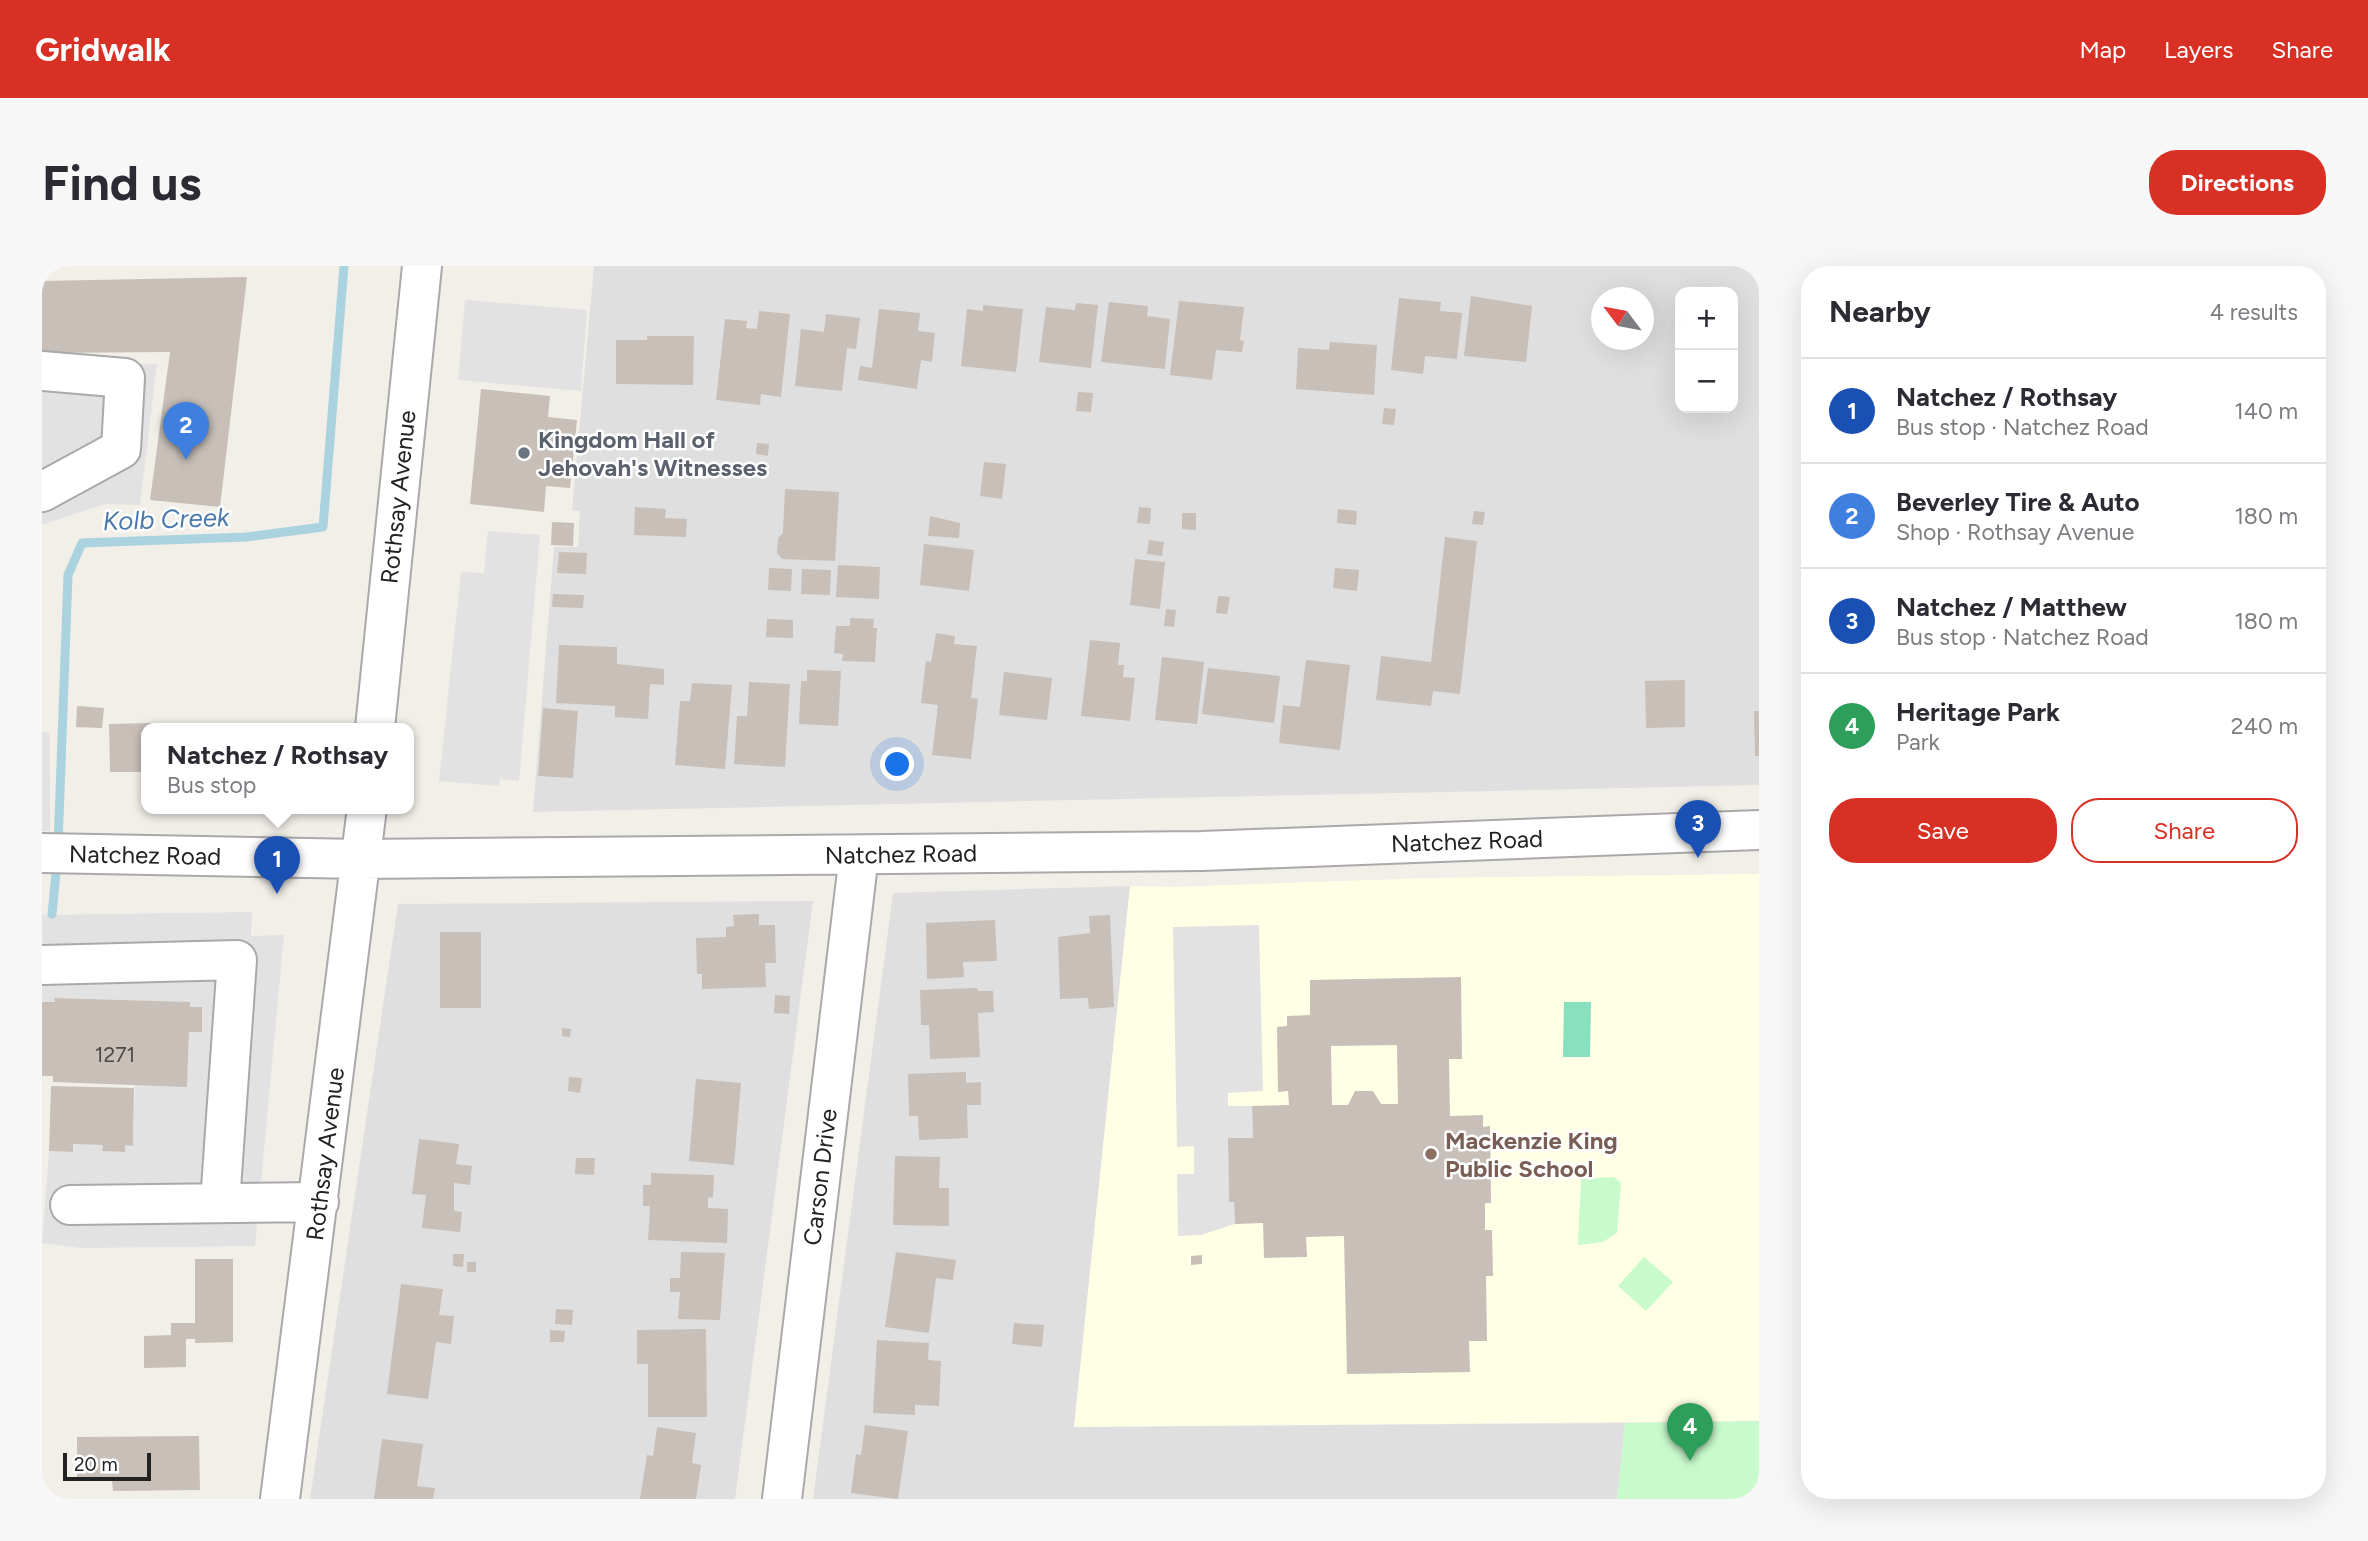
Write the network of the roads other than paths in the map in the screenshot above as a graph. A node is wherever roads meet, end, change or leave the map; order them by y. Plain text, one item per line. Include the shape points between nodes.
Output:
1 (422, 266) edge
2 (42, 371) edge
3 (42, 492) edge
4 (376, 723) edge
5 (366, 814) edge
6 (1759, 830) edge
7 (55, 854) edge
8 (859, 855) junction
9 (361, 859) junction
10 (42, 965) edge
11 (319, 1202) junction
12 (220, 1203) junction
13 (70, 1205) dead end
14 (281, 1499) edge
15 (782, 1499) edge

1 - 4 street, Rothsay Avenue
2 - 3 street via 125,378 121,449
5 - 9 street, Rothsay Avenue
6 - 8 street, Natchez Road via 1202,851
7 - 9 street, Natchez Road
8 - 9 street, Natchez Road
8 - 15 street, Carson Drive
9 - 11 street, Rothsay Avenue
10 - 12 street via 237,960
11 - 12 street
11 - 14 street, Rothsay Avenue
12 - 13 street

